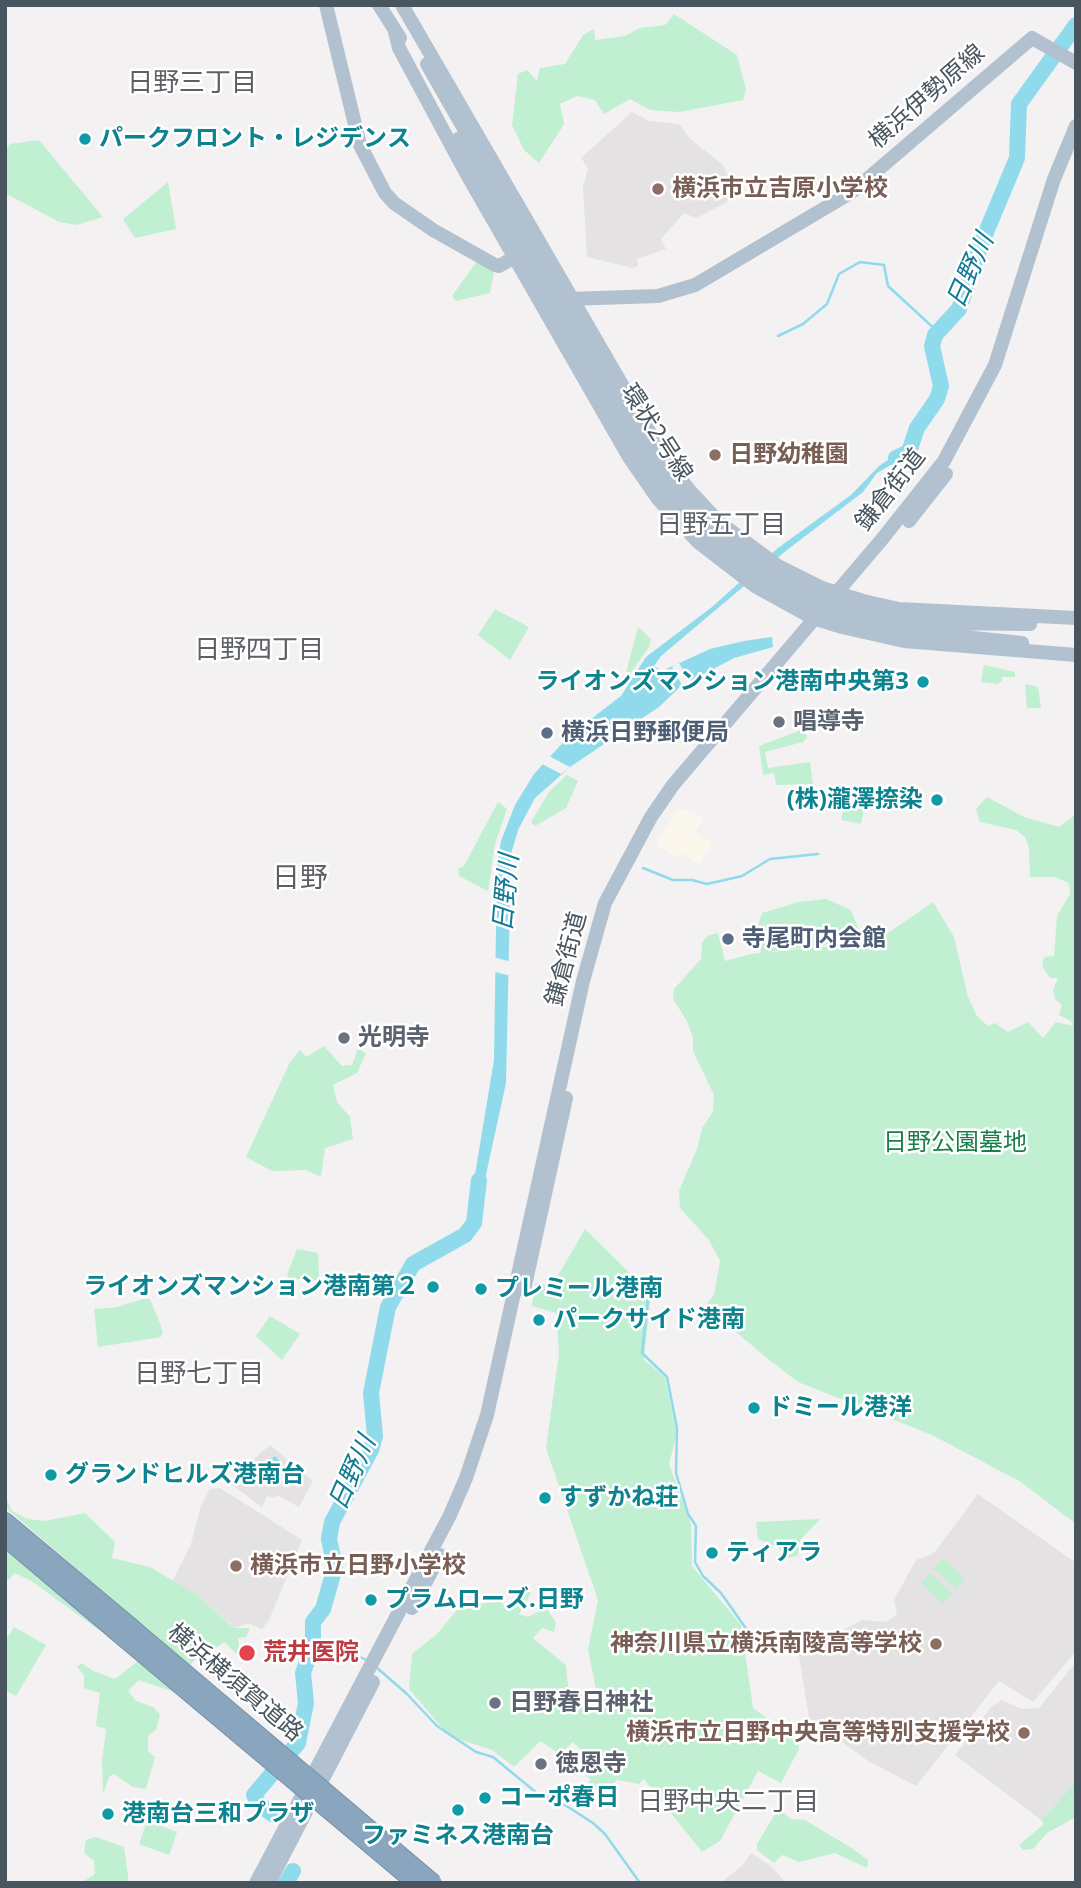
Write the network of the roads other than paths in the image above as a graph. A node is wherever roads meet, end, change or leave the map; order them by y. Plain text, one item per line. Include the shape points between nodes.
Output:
1 (326, 5) edge
2 (379, 5) edge
3 (394, 5) edge
4 (402, 5) edge
5 (395, 32) junction
6 (1069, 60) edge
7 (1076, 126) edge
8 (463, 137) junction
9 (1076, 143) edge
10 (515, 257) junction
11 (575, 272) dead end
12 (559, 275) junction
13 (536, 293) junction
14 (574, 300) junction
15 (598, 300) junction
16 (584, 318) junction
17 (839, 594) junction
18 (1076, 618) edge
19 (818, 619) junction
20 (1076, 625) edge
21 (936, 629) junction
22 (1076, 648) edge
23 (1076, 655) edge
24 (5, 1521) edge
25 (5, 1538) edge
26 (128, 1633) junction
27 (318, 1777) junction
28 (307, 1797) junction
29 (256, 1883) edge
30 (269, 1883) edge
31 (408, 1883) edge
32 (415, 1883) edge
33 (434, 1883) edge
34 (441, 1883) edge

1 - 10 main road via 360,145 385,193 433,230 495,265
2 - 5 main road, 環状2号線
3 - 8 main road, 環状2号線
4 - 12 main road
5 - 8 main road, 環状2号線
5 - 10 main road via 426,99
6 - 15 main road, 横浜伊勢原線 via 1032,38 852,192 695,285 658,296
7 - 17 main road, 鎌倉街道 via 1054,179 995,365 977,401 938,470
8 - 21 main road, 環状2号線, bridge via 636,451 694,524 735,560 798,598 871,624
9 - 17 main road, 鎌倉街道 via 1015,337 985,405 929,497
10 - 13 main road
11 - 12 main road
12 - 14 main road
13 - 14 main road, 横浜伊勢原線
13 - 19 main road via 642,478 690,535 755,586
14 - 15 main road, 横浜伊勢原線
14 - 16 main road
15 - 16 main road
16 - 17 main road via 665,459 698,500 760,555
17 - 18 main road via 899,609
17 - 19 main road, 鎌倉街道
19 - 23 main road via 904,641
19 - 27 main road, 鎌倉街道 via 672,799 614,904 590,982 489,1441 460,1517
20 - 21 main road, 環状2号線
21 - 22 main road, 環状2号線
24 - 26 highway, 横浜横須賀道路
25 - 26 highway, 横浜横須賀道路
26 - 32 highway, 横浜横須賀道路, bridge
26 - 33 highway, 横浜横須賀道路, bridge
27 - 28 main road, 鎌倉街道
27 - 34 highway
28 - 29 main road, 鎌倉街道
28 - 30 main road, 鎌倉街道
28 - 31 highway

